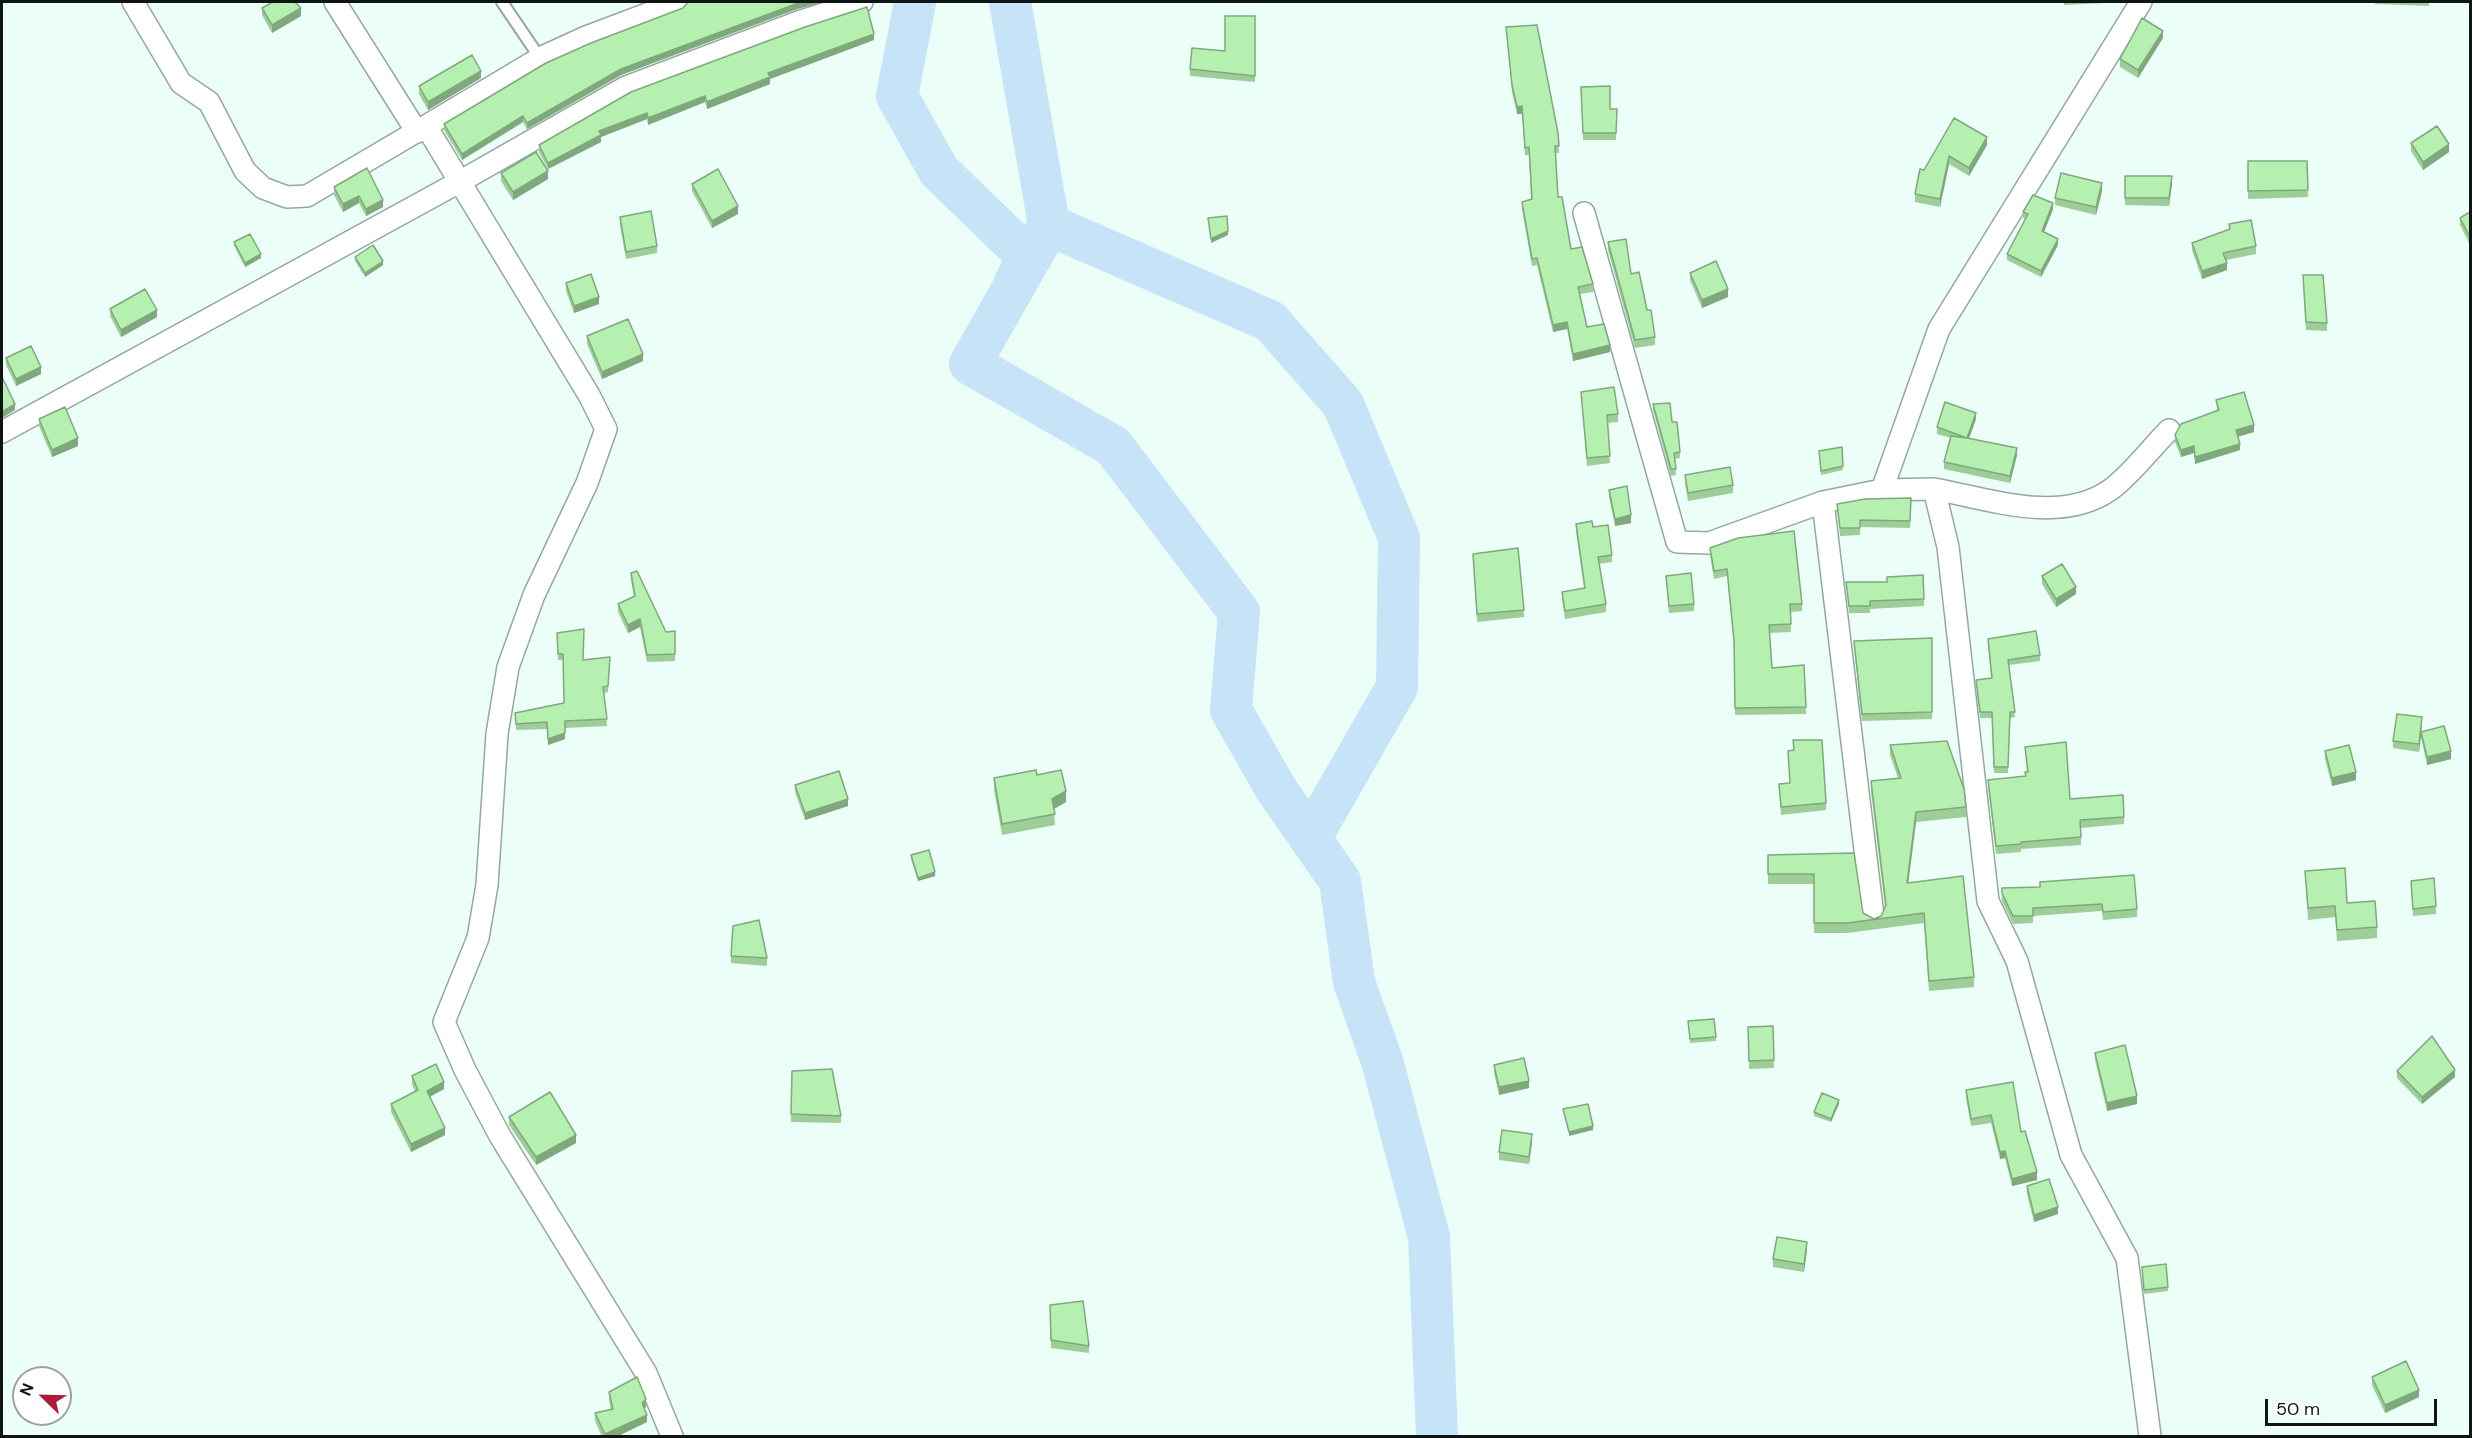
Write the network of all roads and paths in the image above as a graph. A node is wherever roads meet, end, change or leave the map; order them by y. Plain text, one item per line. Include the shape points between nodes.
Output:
1 (133, 2) edge
2 (335, 2) edge
3 (502, 2) edge
4 (679, 2) edge
5 (862, 2) edge
6 (2141, 2) edge
7 (540, 58) junction
8 (422, 129) junction
9 (461, 181) junction
10 (1584, 213) dead end
11 (2169, 430) dead end
12 (2, 432) edge
13 (1934, 489) junction
14 (1882, 490) junction
15 (1823, 502) junction
16 (1873, 916) edge
17 (672, 1437) edge
18 (2150, 1437) edge

1 - 8 street via 181,83 209,102 245,171 263,188 287,197 307,196
2 - 8 street
3 - 7 lane
4 - 7 street
5 - 9 street via 626,87
6 - 14 street via 1939,329
7 - 8 street
8 - 9 street
9 - 12 street
9 - 17 street via 606,429 586,483 534,595 508,667 497,734 487,885 478,938 444,1022 500,1136 646,1373
10 - 15 street via 1677,542 1708,543
11 - 13 street via 2110,490 2070,508 2031,506
13 - 14 street
13 - 18 street via 1948,548 1988,901 2017,961 2071,1155 2127,1258
14 - 15 street
15 - 16 street

